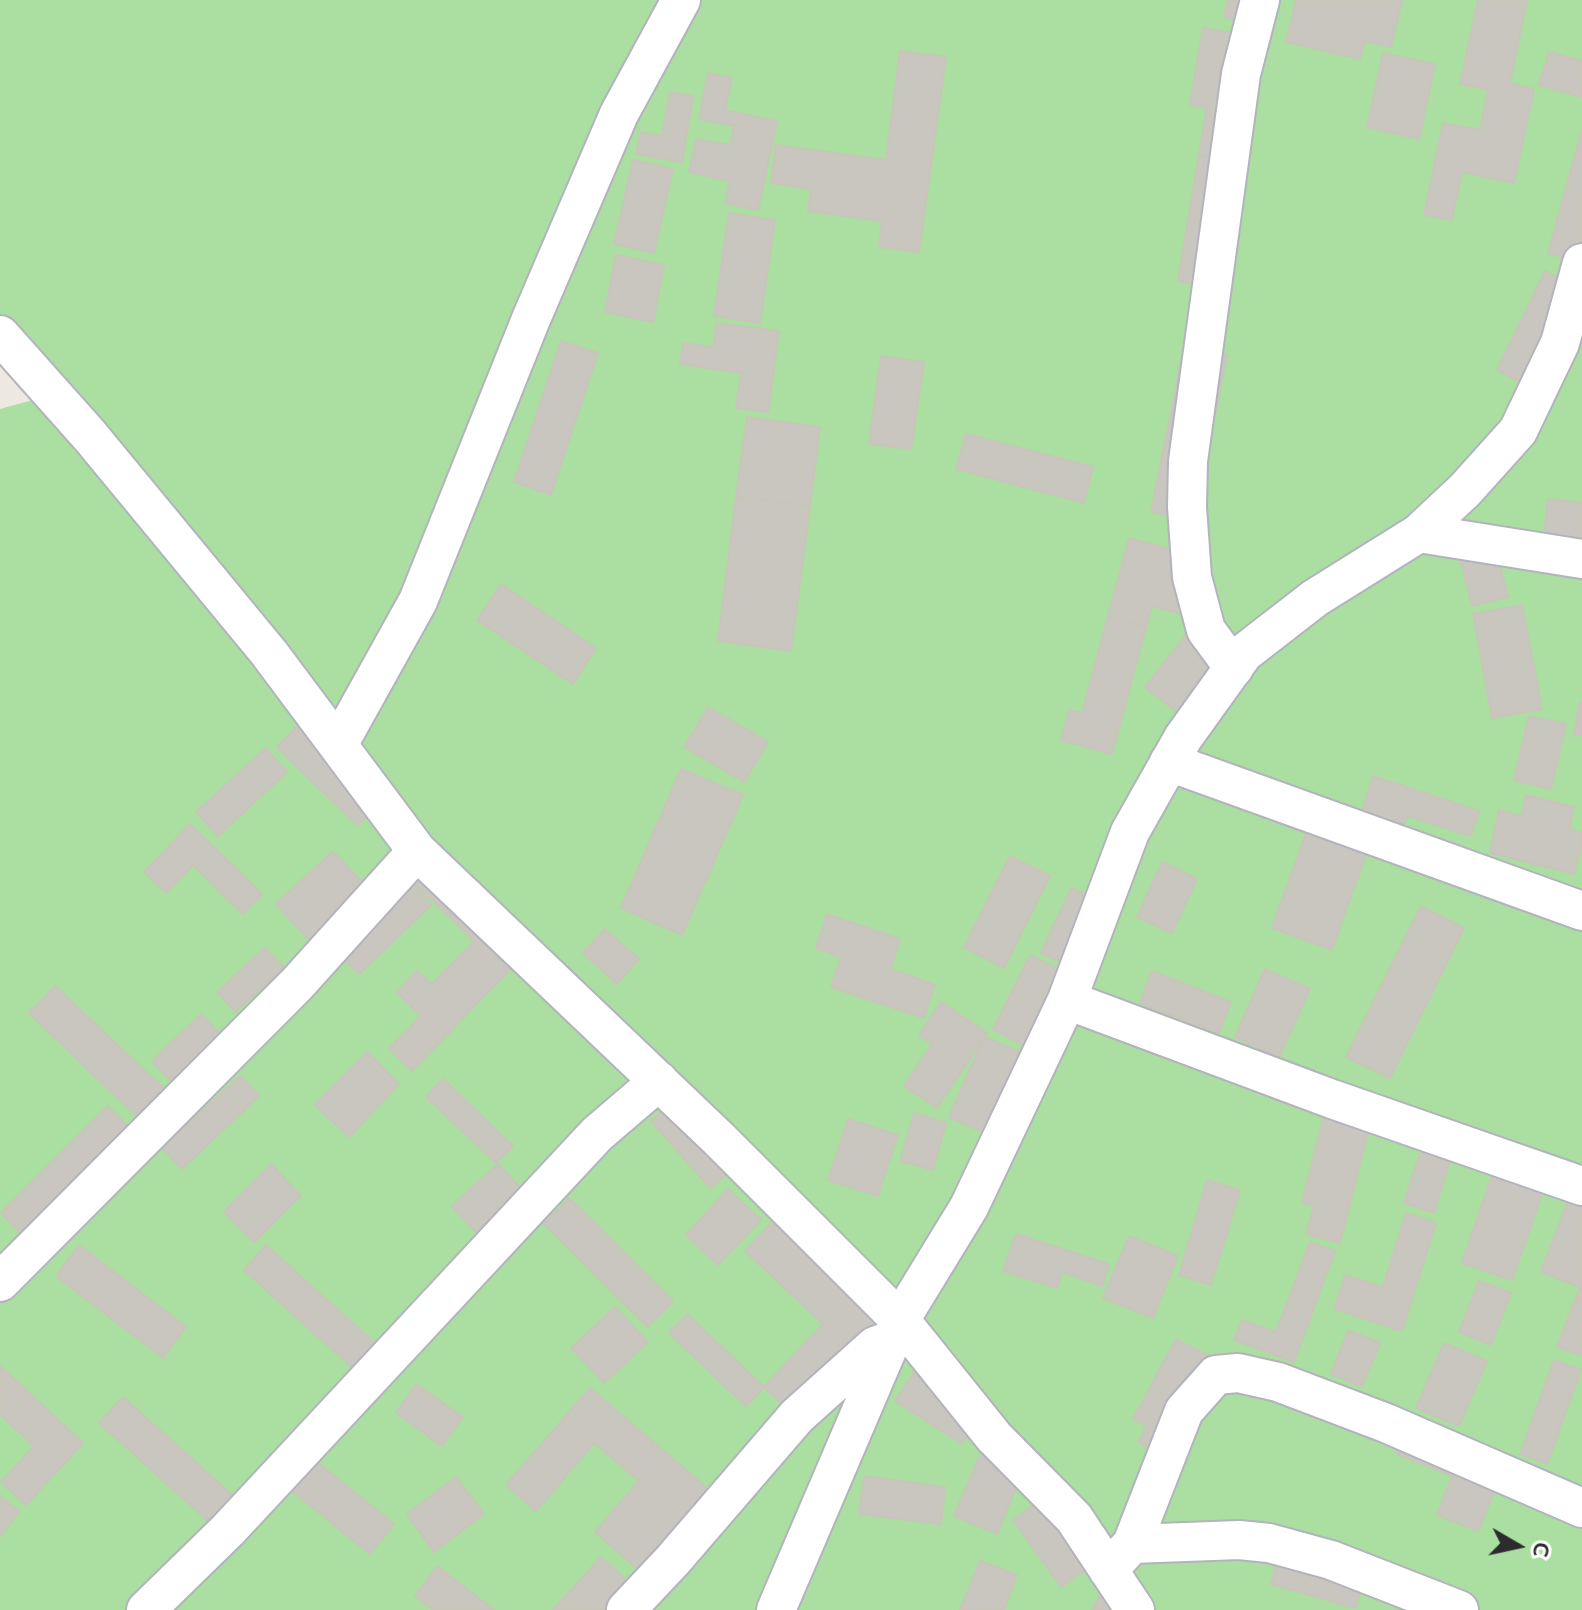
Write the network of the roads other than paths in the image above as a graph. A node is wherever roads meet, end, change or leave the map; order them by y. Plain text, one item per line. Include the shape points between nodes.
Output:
1 (681, 0) edge
2 (1260, 0) edge
3 (1582, 263) edge
4 (0, 335) edge
5 (1419, 533) junction
6 (1582, 559) edge
7 (1234, 668) junction
8 (338, 745) junction
9 (1169, 762) junction
10 (417, 851) junction
11 (1582, 911) edge
12 (1067, 1000) junction
13 (659, 1081) junction
14 (1582, 1186) edge
15 (0, 1282) edge
16 (896, 1330) junction
17 (1582, 1508) edge
18 (1120, 1557) junction
19 (146, 1610) edge
20 (626, 1610) edge
21 (776, 1610) edge
22 (1135, 1610) edge
23 (1459, 1610) edge

1 - 8 street via 619,114 418,601
2 - 7 street via 1241,74 1188,461 1192,577 1206,630
3 - 5 street via 1560,343 1518,431
4 - 8 street via 269,653
5 - 6 street
5 - 7 street via 1315,598 1244,653
7 - 9 street
8 - 10 street
9 - 11 street
9 - 12 street via 1130,832
10 - 13 street
10 - 15 street via 297,984
12 - 14 street
12 - 16 street via 969,1207
13 - 16 street
13 - 19 street via 597,1134 228,1530
16 - 18 street via 994,1437
16 - 20 street via 797,1416
16 - 21 street
17 - 18 street via 1278,1382 1238,1373 1216,1375 1184,1411
18 - 22 street
18 - 23 street via 1239,1540 1269,1543 1331,1560

